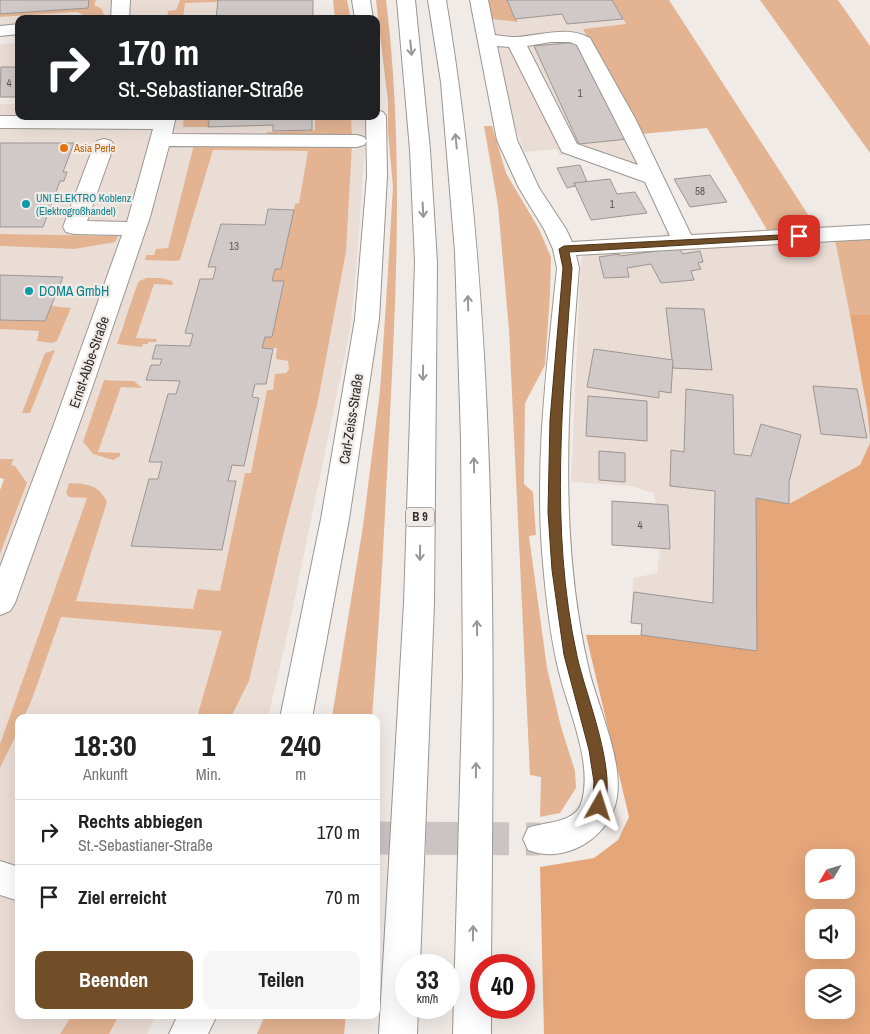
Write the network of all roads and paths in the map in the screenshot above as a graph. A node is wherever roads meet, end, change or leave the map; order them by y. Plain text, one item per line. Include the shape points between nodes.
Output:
1 (121, 0) edge
2 (361, 0) edge
3 (406, 0) edge
4 (437, 0) edge
5 (479, 0) edge
6 (120, 15) edge
7 (363, 15) edge
8 (15, 30) edge
9 (0, 31) edge
10 (487, 40) junction
11 (516, 42) junction
12 (376, 120) edge
13 (0, 122) edge
14 (164, 127) edge
15 (357, 141) dead end
16 (104, 145) dead end
17 (654, 178) junction
18 (134, 229) junction
19 (870, 232) edge
20 (684, 243) junction
21 (564, 249) junction
22 (0, 603) edge
23 (297, 714) edge
24 (540, 839) tunnel mouth
25 (0, 878) edge
26 (15, 883) edge
27 (196, 1019) edge
28 (188, 1034) edge
29 (398, 1034) edge
30 (472, 1034) edge

1 - 6 main road
2 - 7 main road
3 -> 29 main road, B 9 via 420,150 426,262 419,603
30 -> 4 main road via 478,676 474,439 466,252 450,82
5 - 10 main road
8 - 9 main road
10 - 11 main road
10 - 21 main road via 507,140 529,188
11 - 17 main road via 569,148
11 - 17 main road via 570,36 584,42
12 - 23 main road, Carl-Zeiss-Straße via 377,176 368,319 335,519
13 - 14 main road
14 - 15 main road
14 - 18 main road, Ernst-Abbe-Straße
16 - 18 main road via 74,228
17 - 20 main road
18 - 22 main road, Ernst-Abbe-Straße via 64,432
19 - 20 main road
20 - 21 main road
21 - 24 main road via 568,268 556,420 554,512 558,570 570,655 596,750 601,782 599,806 588,822 577,832 561,838
25 - 26 main road
27 - 28 main road

